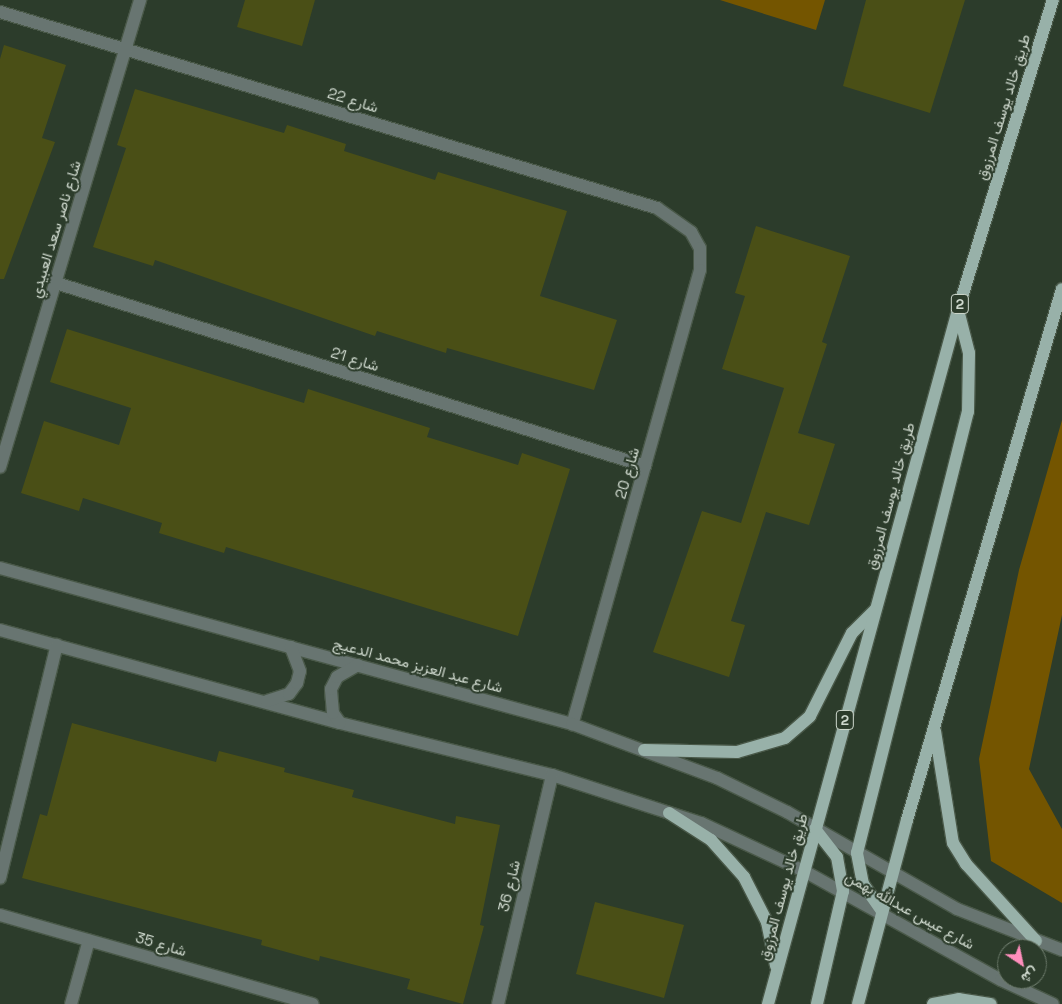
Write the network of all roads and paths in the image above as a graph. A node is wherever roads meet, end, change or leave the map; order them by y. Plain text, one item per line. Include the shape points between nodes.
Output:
1 (140, 0) edge
2 (1053, 0) edge
3 (0, 12) edge
4 (126, 48) junction
5 (691, 232) joint
6 (56, 283) junction
7 (1062, 289) edge
8 (958, 310) junction
9 (646, 466) junction
10 (0, 467) edge
11 (0, 568) edge
12 (875, 610) junction
13 (0, 630) edge
14 (57, 645) junction
15 (291, 647) junction
16 (358, 665) junction
17 (264, 701) junction
18 (340, 723) junction
19 (572, 724) junction
20 (934, 725) junction
21 (644, 750) junction
22 (552, 775) junction
23 (669, 813) junction
24 (815, 829) junction
25 (857, 853) junction
26 (804, 871) junction
27 (893, 873) junction
28 (0, 878) edge
29 (843, 891) junction
30 (882, 911) junction
31 (0, 915) edge
32 (1031, 939) edge
33 (1034, 939) edge
34 (89, 940) junction
35 (1047, 945) edge
36 (1062, 950) edge
37 (777, 971) junction
38 (286, 1001) edge
39 (71, 1004) edge
40 (313, 1004) edge
41 (498, 1004) edge
42 (768, 1004) edge
43 (817, 1004) edge
44 (858, 1004) edge
45 (933, 1004) edge
46 (992, 1004) edge
47 (1053, 1004) edge

1 - 4 street, شارع ناصر سعد العبيدي
2 - 8 main road, طريق خالد يوسف المرزوق / 2
3 - 4 street, شارع 22
4 - 5 street, شارع 22 via 657,208
4 - 6 street, شارع ناصر سعد العبيدي
5 - 9 street, شارع 20 via 700,248 700,270
6 - 9 street, شارع 21
6 - 10 street, شارع ناصر سعد العبيدي
7 - 20 main road
8 - 12 main road, طريق خالد يوسف المرزوق / 2
8 - 25 main road via 969,353 968,412
9 - 19 street, شارع 20
11 - 15 street, شارع عبد العزيز محمد الدعيج
12 - 21 main road via 852,633 810,716 785,738 737,752
12 - 24 main road, طريق خالد يوسف المرزوق / 2
13 - 14 street
14 - 17 street
14 - 28 street
15 - 16 street, شارع عبد العزيز محمد الدعيج
15 - 17 street via 298,658 297,683 277,700
16 - 18 street via 337,677 331,689 332,713
16 - 19 street, شارع عبد العزيز محمد الدعيج
17 - 18 street
18 - 22 street
19 - 21 street, شارع عبد العزيز محمد الدعيج
20 - 27 main road
20 - 33 main road via 953,843 966,864
21 - 24 street, شارع عبد العزيز محمد الدعيج via 718,778
22 - 23 street
22 - 41 street, شارع 36
23 - 26 street via 735,837
23 - 37 main road via 711,840 744,877 767,922
24 - 25 street, شارع عيس عبدالله بهمن
24 - 26 main road, طريق خالد يوسف المرزوق / 2
24 - 29 main road via 837,856
25 - 27 street, شارع عيس عبدالله بهمن
25 - 30 main road via 863,884
26 - 29 street, شارع عيس عبدالله بهمن
26 - 37 main road, طريق خالد يوسف المرزوق / 2
27 - 30 main road
27 - 32 street, شارع عيس عبدالله بهمن via 957,909
29 - 30 street, شارع عيس عبدالله بهمن
29 - 43 main road
30 - 44 main road
30 - 47 street, شارع عيس عبدالله بهمن via 1001,980
31 - 34 street, شارع 35
34 - 38 street, شارع 35
34 - 39 street
35 - 36 street, شارع عيس عبدالله بهمن
37 - 42 main road, طريق خالد يوسف المرزوق / 2
38 - 40 street, شارع 35
45 - 46 main road via 959,999

